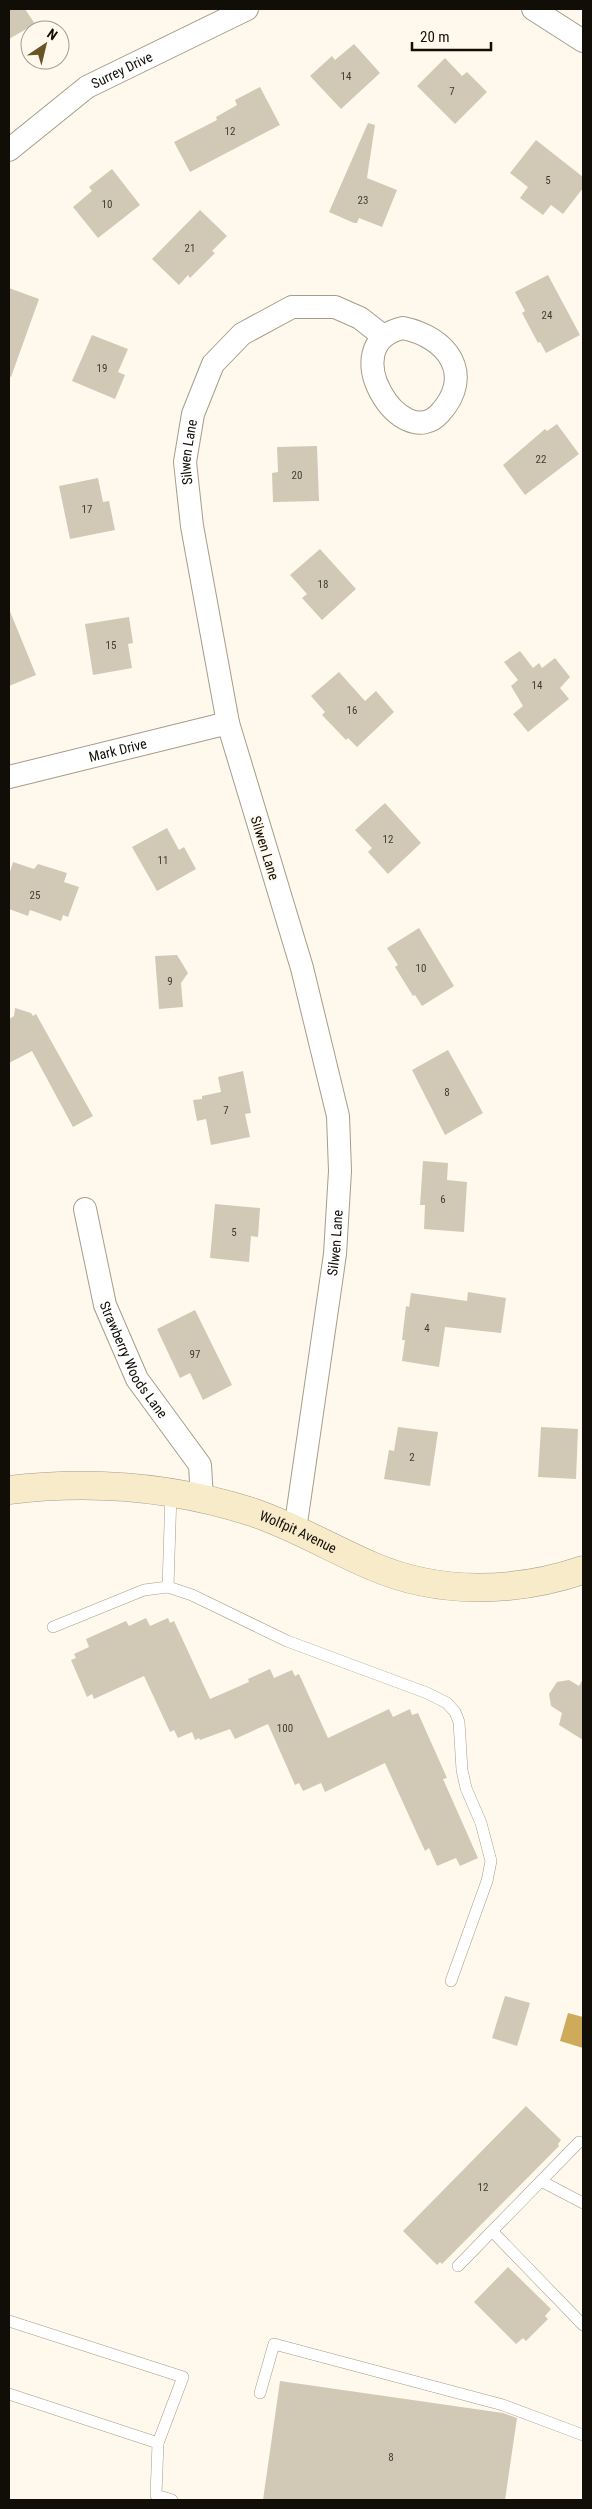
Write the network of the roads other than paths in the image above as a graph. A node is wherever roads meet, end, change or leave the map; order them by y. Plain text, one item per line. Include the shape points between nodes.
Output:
1 (247, 9) edge
2 (533, 9) edge
3 (583, 41) edge
4 (9, 150) edge
5 (383, 336) dead end
6 (228, 723) junction
7 (9, 777) edge
8 (85, 1209) dead end
9 (9, 1490) edge
10 (171, 1493) junction
11 (202, 1499) junction
12 (295, 1530) junction
13 (582, 1573) edge
14 (168, 1587) junction
15 (52, 1627) dead end
16 (451, 1982) dead end
17 (579, 2142) dead end
18 (541, 2181) junction
19 (583, 2203) edge
20 (492, 2231) junction
21 (458, 2266) dead end
22 (9, 2323) edge
23 (583, 2325) edge
24 (260, 2393) dead end
25 (9, 2394) edge
26 (583, 2435) edge
27 (158, 2443) junction
28 (172, 2500) edge

1 - 4 street, Surrey Drive via 87,87
2 - 3 street
5 - 6 street, Silwen Lane via 360,318 335,307 292,307 242,334 213,364 193,414 185,462 192,526
6 - 7 street, Mark Drive
6 - 12 street, Silwen Lane via 302,968 338,1116 340,1171 335,1254
8 - 11 street, Strawberry Woods Lane via 105,1305 137,1378 200,1465
9 - 10 street, Wolfpit Avenue via 81,1485
10 - 11 street, Wolfpit Avenue
10 - 14 lane
11 - 12 street, Wolfpit Avenue via 259,1514
12 - 13 street, Wolfpit Avenue via 375,1568 444,1586 505,1587
14 - 15 lane via 144,1590
14 - 16 lane via 296,1644 427,1693 447,1703 455,1712 459,1722 466,1788 482,1823 491,1861
17 - 18 lane
18 - 19 lane
18 - 20 lane
20 - 21 lane
20 - 23 lane
22 - 27 lane via 183,2377
24 - 26 lane via 274,2344 503,2405
25 - 27 lane
27 - 28 lane via 156,2495

